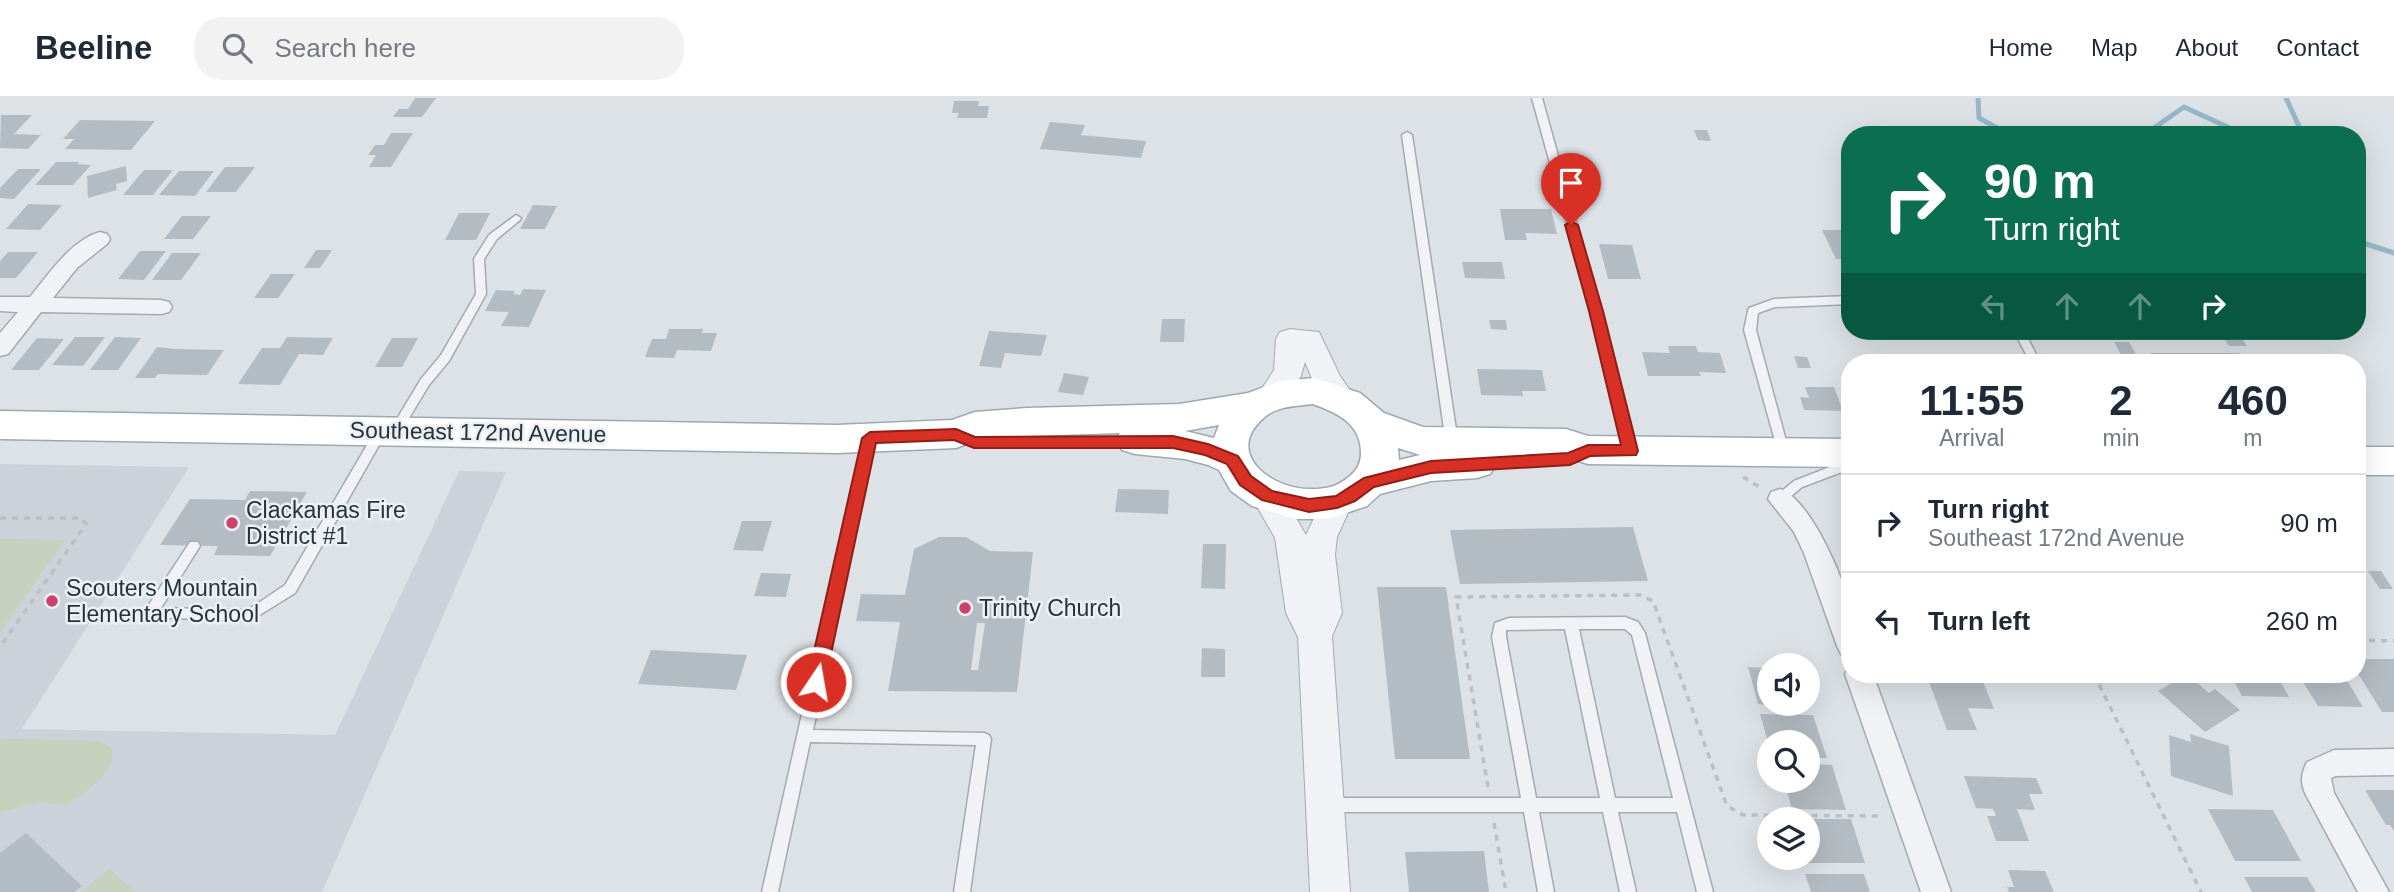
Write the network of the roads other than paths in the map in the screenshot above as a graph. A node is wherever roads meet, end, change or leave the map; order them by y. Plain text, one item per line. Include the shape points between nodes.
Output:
1 (1537, 98) edge
2 (1408, 135) dead end
3 (516, 218) dead end
4 (100, 239) dead end
5 (1841, 300) edge
6 (0, 304) edge
7 (35, 304) junction
8 (161, 307) dead end
9 (0, 348) edge
10 (1341, 398) junction
11 (1262, 401) junction
12 (1372, 423) junction
13 (0, 425) edge
14 (389, 430) junction
15 (956, 435) junction
16 (870, 438) junction
17 (1452, 443) junction
18 (1588, 450) junction
19 (1631, 451) junction
20 (1783, 452) junction
21 (1841, 453) edge
22 (1233, 460) junction
23 (2366, 461) edge
24 (2394, 461) edge
25 (1841, 467) edge
26 (1369, 482) junction
27 (1267, 496) junction
28 (1780, 499) joint
29 (1337, 502) junction
30 (194, 546) dead end
31 (1841, 621) edge
32 (1571, 624) junction
33 (1315, 637) junction
34 (1862, 683) edge
35 (804, 736) junction
36 (2394, 762) edge
37 (1327, 805) junction
38 (1531, 805) junction
39 (1609, 805) junction
40 (1683, 806) junction
41 (770, 892) edge
42 (962, 892) edge
43 (1331, 892) edge
44 (1546, 892) edge
45 (1628, 892) edge
46 (1704, 892) edge
47 (1936, 892) edge
48 (2374, 892) edge

1 - 19 lane
2 - 17 lane
3 - 14 lane via 493,237 479,259 481,294 445,358
4 - 7 street via 70,263
5 - 20 lane via 1773,303 1753,311 1750,330
6 - 7 street
7 - 8 street
7 - 9 street
10 - 11 main road, Southeast 172nd Avenue via 1299,391
10 - 11 street via 1327,380 1309,339 1290,339 1292,364 1286,379
10 - 12 main road, Southeast 172nd Avenue
11 - 15 main road, Southeast 172nd Avenue via 1179,418 975,426
11 - 22 main road via 1235,425 1230,448
12 - 17 main road, Southeast 172nd Avenue via 1420,441
12 - 26 main road via 1382,453
13 - 14 main road, Southeast 172nd Avenue
14 - 16 main road, Southeast 172nd Avenue
14 - 30 lane via 290,589 250,616 151,613
15 - 16 main road, Southeast 172nd Avenue
15 - 22 main road, Southeast 172nd Avenue via 974,442 1173,442
16 - 35 lane
17 - 18 main road, Southeast 172nd Avenue via 1566,443
18 - 19 main road, Southeast 172nd Avenue
18 - 26 main road, Southeast 172nd Avenue via 1570,459 1431,467
19 - 20 main road, Southeast 172nd Avenue
20 - 21 main road, Southeast 172nd Avenue
22 - 27 main road, Southeast 172nd Avenue via 1246,480
23 - 24 main road
25 - 28 lane via 1798,484
26 - 29 main road, Southeast 172nd Avenue
27 - 29 main road, Southeast 172nd Avenue via 1309,506
27 - 33 street via 1291,537 1303,613
28 - 31 street via 1804,526
29 - 33 street via 1321,537 1325,613
32 - 38 lane via 1500,627
32 - 39 lane
32 - 40 lane via 1625,623 1638,634
33 - 37 street
34 - 47 street
35 - 41 lane
35 - 42 lane via 984,739
36 - 48 street via 2334,763 2317,771 2316,786 2324,803
37 - 38 lane
37 - 43 street
38 - 39 lane
38 - 44 lane
39 - 40 lane
39 - 45 lane
40 - 46 lane

